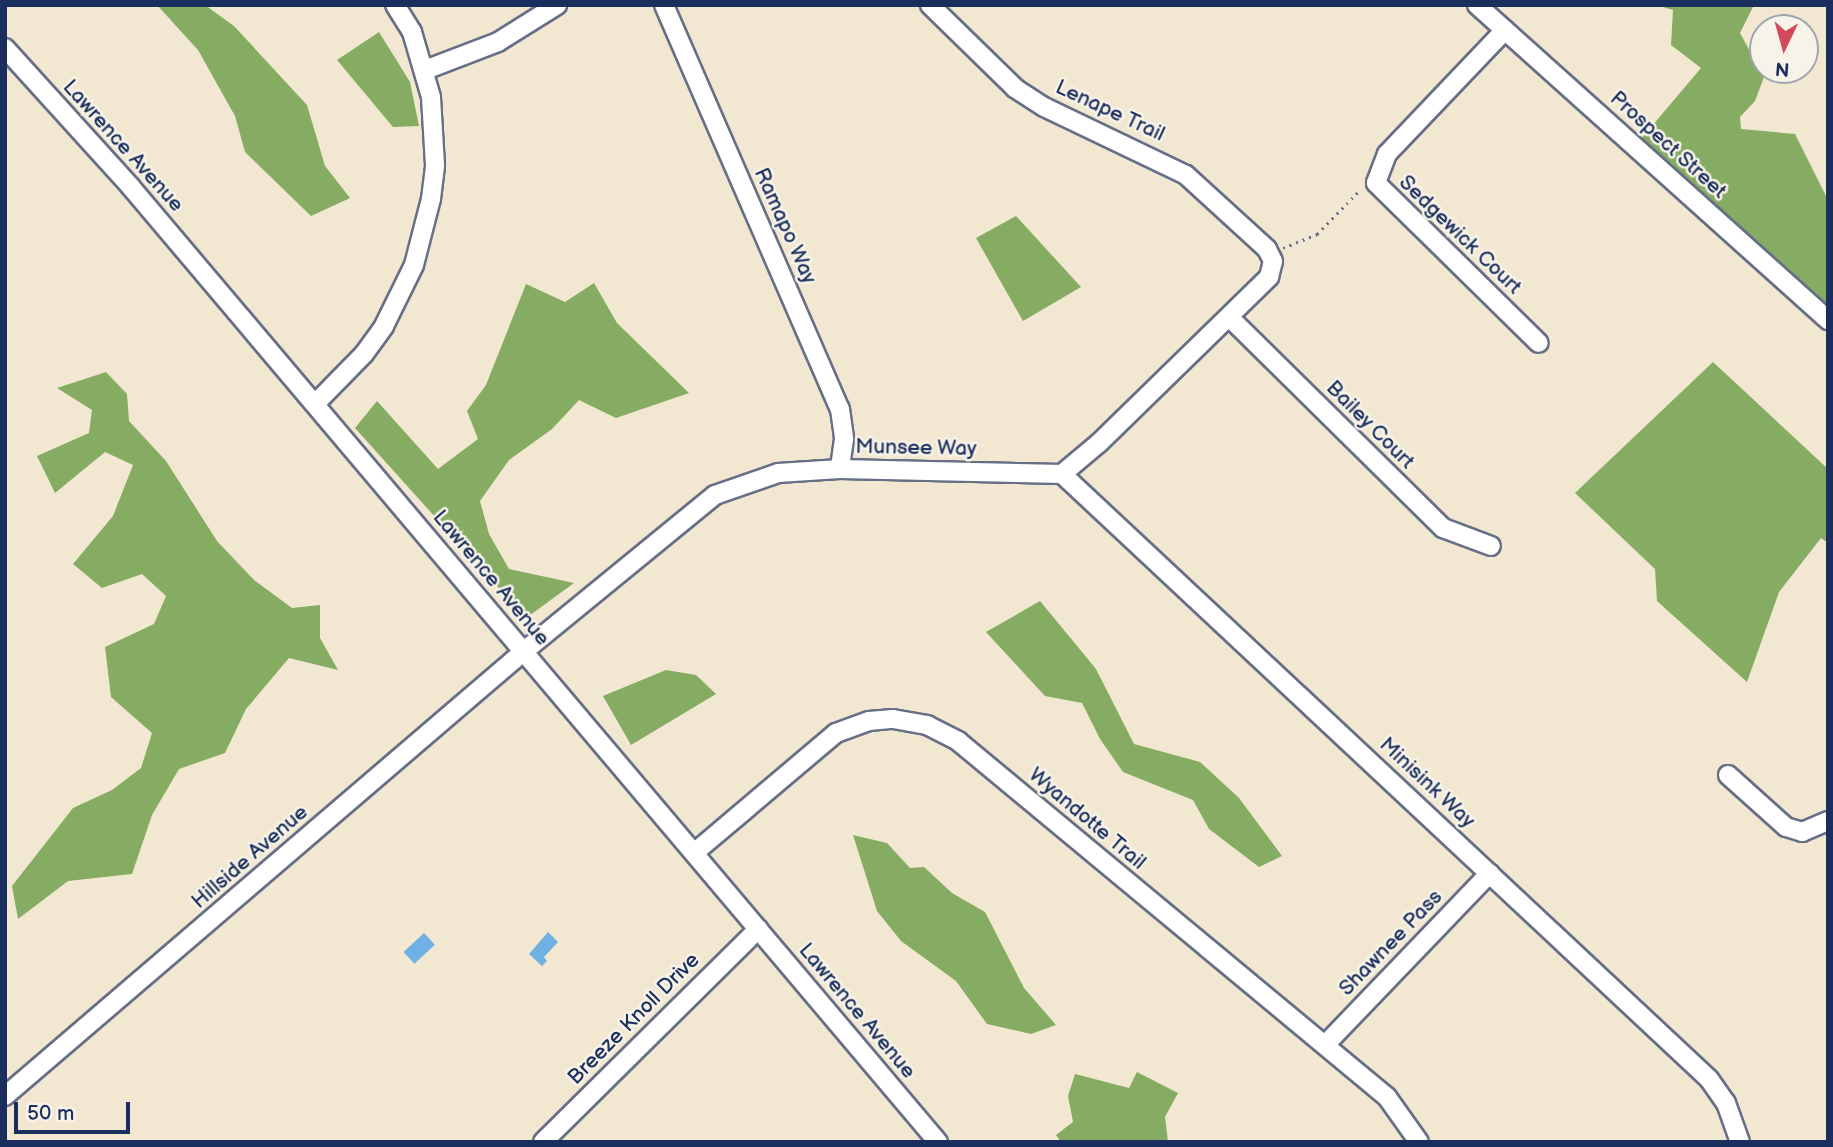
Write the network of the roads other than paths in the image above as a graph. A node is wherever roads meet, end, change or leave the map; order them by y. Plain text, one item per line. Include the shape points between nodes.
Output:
1 (395, 5) edge
2 (557, 5) edge
3 (664, 5) edge
4 (930, 5) edge
5 (1477, 5) edge
6 (1505, 30) junction
7 (5, 48) edge
8 (425, 70) junction
9 (1230, 318) junction
10 (1828, 320) edge
11 (1539, 343) dead end
12 (315, 404) junction
13 (840, 469) junction
14 (1062, 474) junction
15 (1490, 545) dead end
16 (523, 652) junction
17 (1728, 775) dead end
18 (1828, 821) edge
19 (694, 853) junction
20 (1490, 873) junction
21 (758, 929) junction
22 (1325, 1045) junction
23 (5, 1096) edge
24 (543, 1142) edge
25 (938, 1142) edge
26 (1419, 1142) edge
27 (1740, 1142) edge

1 - 8 street via 412,32
2 - 8 street via 498,42
3 - 13 street, Ramapo Way via 840,409 844,439
4 - 9 street, Lenape Trail via 1015,88 1044,107 1186,174 1271,255 1269,277
5 - 6 street, Prospect Street
6 - 10 street, Prospect Street
6 - 11 street, Sedgewick Court via 1387,154 1377,172 1381,190
7 - 12 street, Lawrence Avenue via 131,186
8 - 12 street via 435,165 414,265 364,354
9 - 14 street
9 - 15 street, Bailey Court via 1443,528
12 - 16 street, Lawrence Avenue
13 - 14 street, Munsee Way
13 - 16 street, Munsee Way via 778,473 715,495
14 - 20 street, Minisink Way
16 - 19 street, Lawrence Avenue
16 - 23 street, Hillside Avenue
17 - 18 street via 1786,827 1802,832
19 - 21 street, Lawrence Avenue
19 - 22 street, Wyandotte Trail via 836,733 869,721 927,725 958,741
20 - 22 street, Shawnee Pass
20 - 27 street, Minisink Way via 1709,1079 1726,1103
21 - 24 street, Breeze Knoll Drive
21 - 25 street, Lawrence Avenue
22 - 26 street, Wyandotte Trail via 1387,1097

